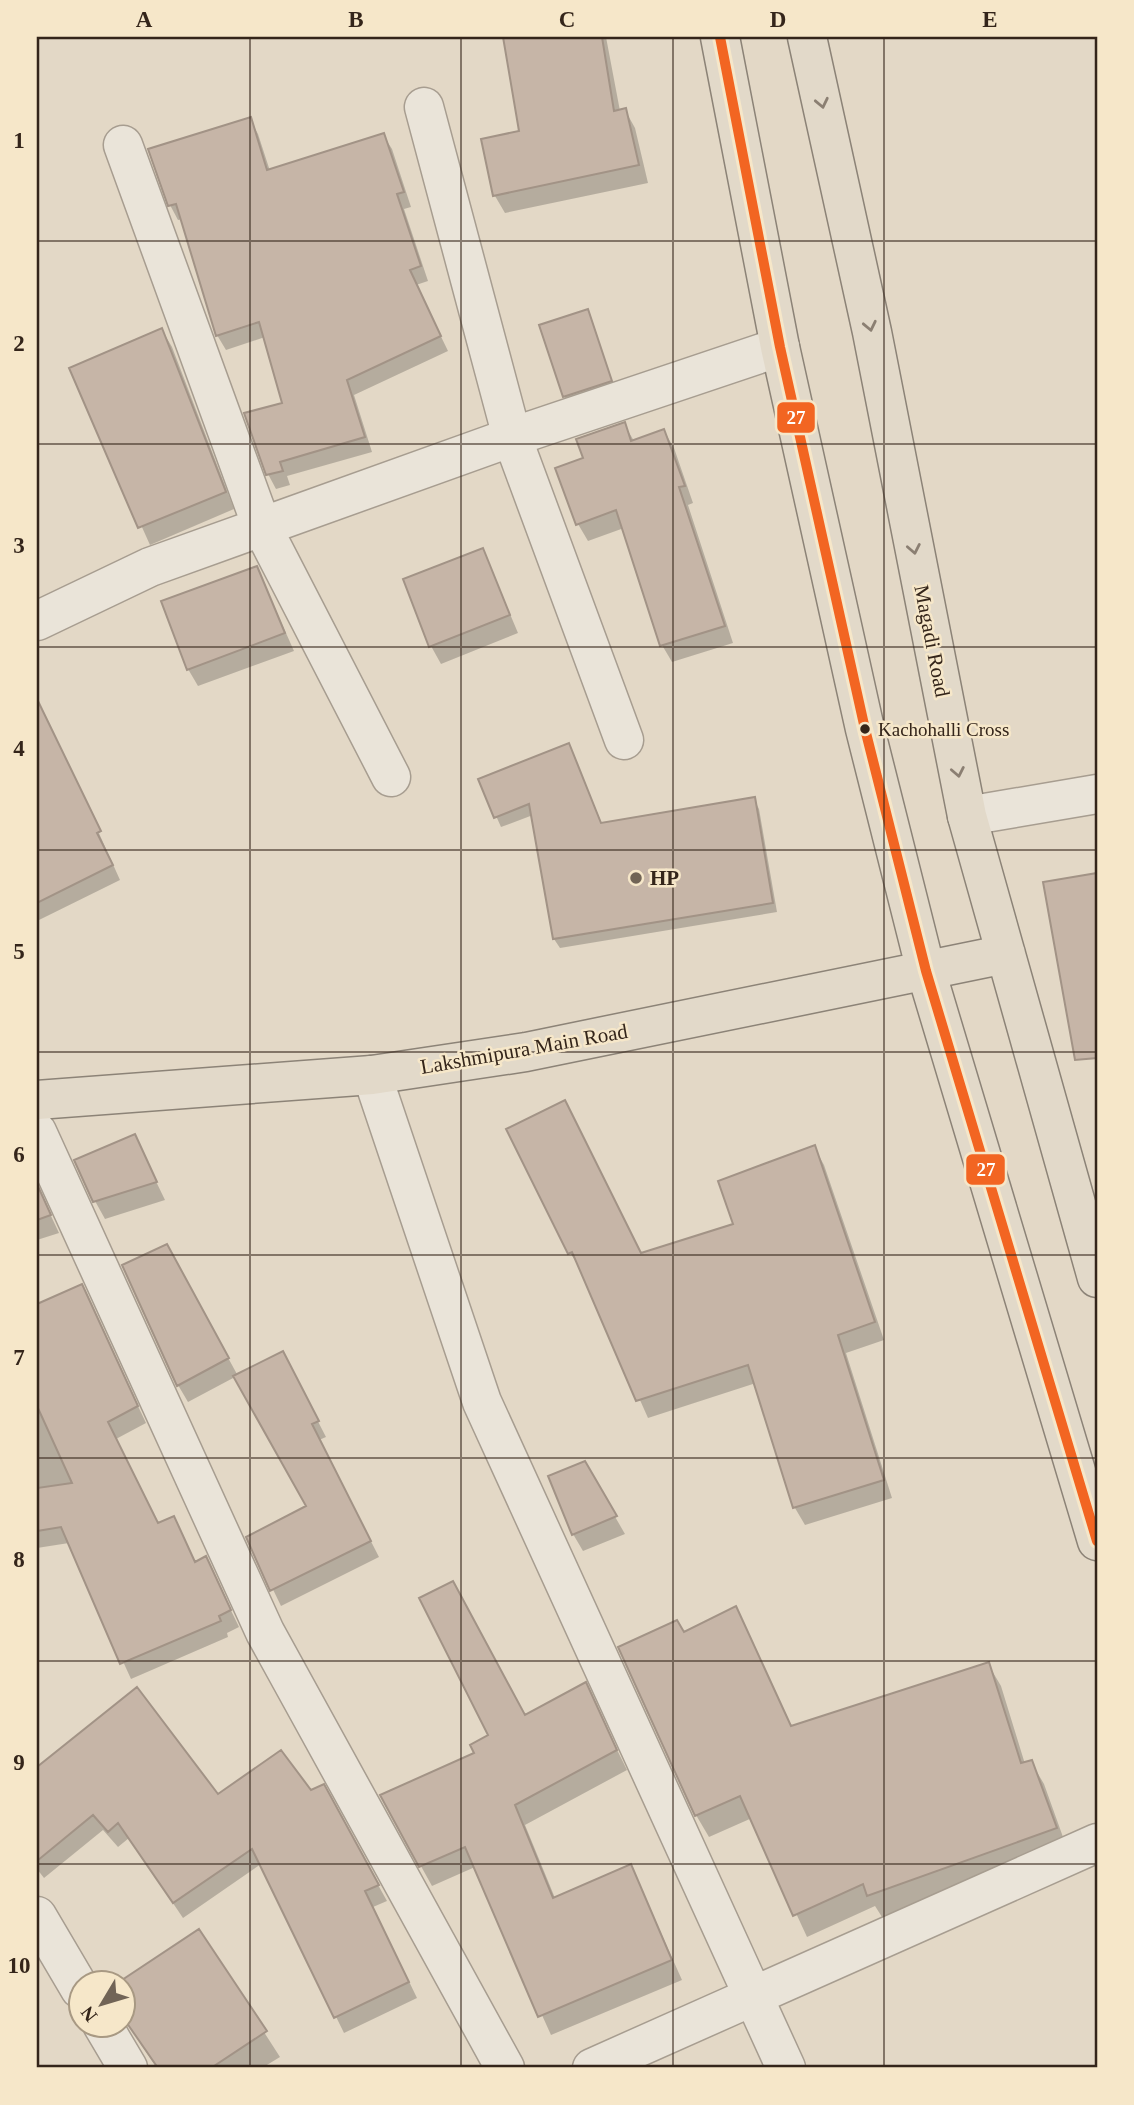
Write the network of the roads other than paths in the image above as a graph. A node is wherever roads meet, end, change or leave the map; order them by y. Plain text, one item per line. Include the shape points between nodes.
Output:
1 (720, 37) edge
2 (807, 37) edge
3 (424, 107) dead end
4 (123, 145) dead end
5 (780, 347) junction
6 (512, 437) junction
7 (262, 527) junction
8 (38, 616) edge
9 (624, 740) dead end
10 (391, 777) dead end
11 (1097, 794) edge
12 (967, 816) junction
13 (1006, 954) junction
14 (926, 971) junction
15 (372, 1075) junction
16 (37, 1100) edge
17 (37, 1132) edge
18 (1097, 1278) edge
19 (1097, 1541) edge
20 (1097, 1843) edge
21 (37, 1916) edge
22 (68, 1968) edge
23 (752, 1996) junction
24 (110, 2038) edge
25 (128, 2068) edge
26 (505, 2068) edge
27 (592, 2068) edge
28 (786, 2068) edge

1 - 5 main road
2 -> 12 main road, Magadi Road via 872,332
3 - 6 street
4 - 7 street
5 - 6 street
5 - 14 main road via 865,729
6 - 7 street
6 - 9 street
7 - 8 street via 150,567
7 - 10 street
11 - 12 street
12 - 13 main road, Magadi Road
13 - 14 main road, Lakshmipura Main Road
13 - 18 main road, Magadi Road
14 - 15 main road, Lakshmipura Main Road via 526,1052
14 - 19 main road
15 - 16 main road, Lakshmipura Main Road
15 - 23 street via 482,1402
17 - 26 street via 265,1632
20 - 23 street
21 - 22 street
23 - 27 street
23 - 28 street
24 - 25 street

